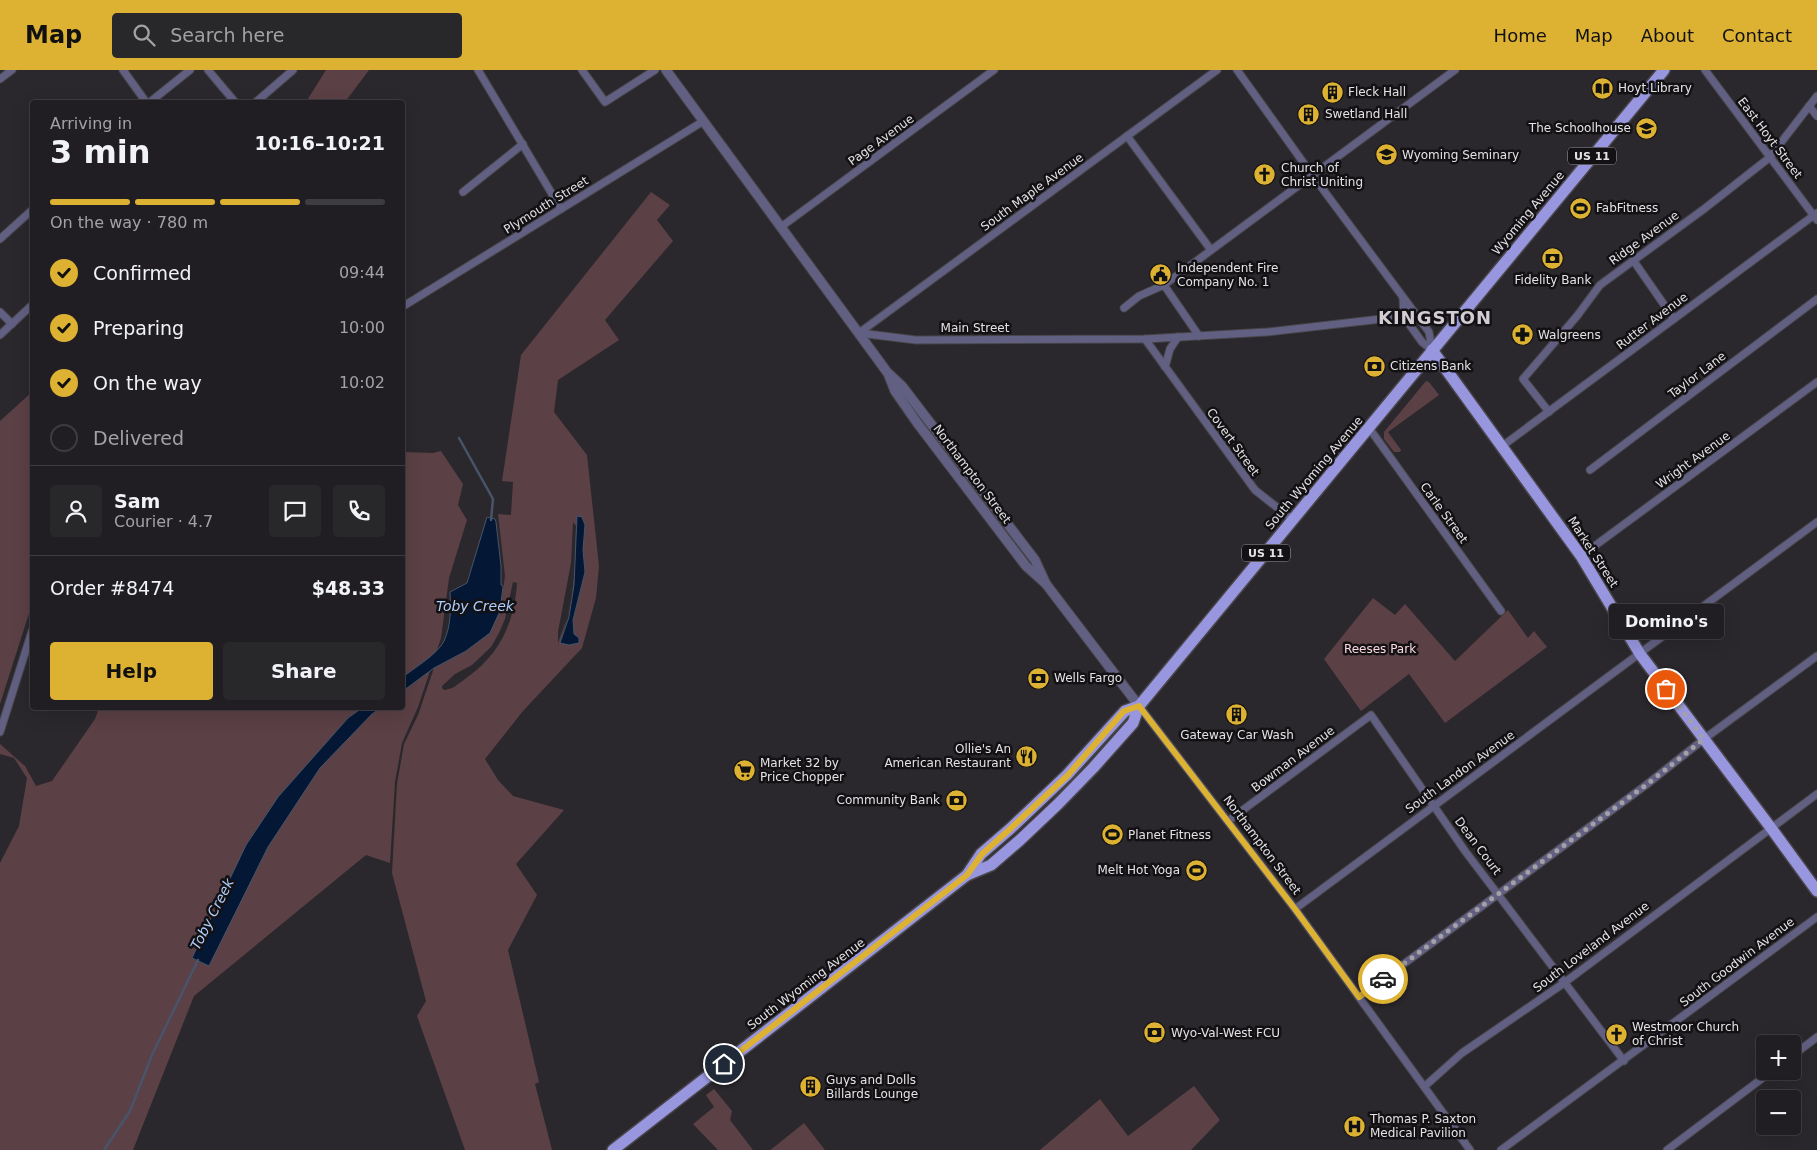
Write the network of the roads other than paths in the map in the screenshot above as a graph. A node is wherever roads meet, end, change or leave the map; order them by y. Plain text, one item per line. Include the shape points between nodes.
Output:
1 (12, 70) edge
2 (123, 70) edge
3 (190, 70) edge
4 (208, 70) edge
5 (293, 70) edge
6 (478, 70) edge
7 (582, 70) edge
8 (655, 70) edge
9 (666, 70) edge
10 (994, 70) edge
11 (1217, 70) edge
12 (1237, 70) edge
13 (1455, 70) edge
14 (1664, 70) edge
15 (1705, 70) edge
16 (0, 79) edge
17 (1817, 96) edge
18 (145, 100) edge
19 (152, 100) edge
20 (233, 100) edge
21 (258, 100) edge
22 (1809, 106) junction
23 (1817, 116) edge
24 (702, 122) junction
25 (1127, 136) junction
26 (523, 144) junction
27 (1769, 158) junction
28 (1313, 176) junction
29 (463, 192) dead end
30 (561, 209) junction
31 (30, 212) edge
32 (1816, 216) edge
33 (781, 227) junction
34 (0, 239) edge
35 (1211, 250) junction
36 (1633, 260) junction
37 (1164, 285) junction
38 (1403, 298) junction
39 (1817, 299) edge
40 (405, 305) edge
41 (30, 307) edge
42 (1124, 308) dead end
43 (0, 312) edge
44 (1416, 315) junction
45 (1404, 317) junction
46 (1674, 319) junction
47 (12, 324) junction
48 (859, 333) junction
49 (0, 335) edge
50 (1199, 336) junction
51 (1178, 337) junction
52 (1144, 339) junction
53 (1432, 350) junction
54 (1165, 367) junction
55 (1817, 382) edge
56 (1549, 412) junction
57 (1369, 428) junction
58 (1501, 447) junction
59 (1590, 470) dead end
60 (1293, 520) junction
61 (1817, 522) edge
62 (1581, 556) junction
63 (1501, 611) dead end
64 (30, 637) edge
65 (1640, 654) junction
66 (1817, 656) edge
67 (1139, 706) junction
68 (1370, 715) joint
69 (0, 732) edge
70 (1704, 739) junction
71 (1817, 794) edge
72 (1434, 805) junction
73 (1228, 821) junction
74 (1771, 828) junction
75 (1817, 891) edge
76 (1499, 893) junction
77 (1295, 909) junction
78 (1817, 917) edge
79 (1564, 983) junction
80 (1359, 997) junction
81 (1817, 1038) edge
82 (1801, 1050) edge
83 (1624, 1061) junction
84 (1760, 1080) edge
85 (1425, 1086) junction
86 (613, 1150) edge
87 (1470, 1150) edge
88 (1501, 1150) edge
89 (1667, 1150) edge

1 - 16 street
2 - 18 street
3 - 19 street
4 - 20 street
5 - 21 street
6 - 26 street
7 - 8 street via 605,102
9 - 24 street
10 - 33 street, Page Avenue
11 - 25 street, South Maple Avenue
12 - 28 street, Market Street
13 - 28 street
14 - 53 main road, Wyoming Avenue / US 11
15 - 27 street, East Hoyt Street
17 - 22 street, Ridge Avenue
22 - 23 street
22 - 27 street, Ridge Avenue
24 - 30 street, Plymouth Street
24 - 33 street
25 - 35 street
25 - 48 street, South Maple Avenue
26 - 29 street
26 - 30 street
27 - 32 street, East Hoyt Street
27 - 36 street, Ridge Avenue
28 - 35 street
28 - 38 street, Market Street
30 - 40 street, Plymouth Street
31 - 34 street
32 - 46 street, Rutter Avenue
33 - 48 street
35 - 37 street
36 - 46 street
36 - 56 street, Ridge Avenue via 1600,285 1523,379
37 - 42 street via 1139,296
37 - 50 street
38 - 44 street, Market Street
38 - 45 street
39 - 59 street, Taylor Lane
41 - 47 street
43 - 47 street
44 - 45 street, Main Street
44 - 53 street, Market Street via 1429,332
45 - 50 street, Main Street
45 - 53 street, Market Street
46 - 56 street, Rutter Avenue
47 - 49 street
48 - 52 street, Main Street via 916,340
48 - 67 street, Northampton Street via 1035,560 1046,584
50 - 51 street, Main Street
51 - 52 street, Main Street
51 - 54 street
52 - 54 street, Covert Street
53 - 57 main road, South Wyoming Avenue / US 11
53 - 58 main road, Market Street
54 - 60 street, Covert Street via 1255,490
55 - 62 street, Wright Avenue
56 - 58 street, Rutter Avenue
57 - 60 main road, South Wyoming Avenue / US 11
57 - 63 street, Carle Street
58 - 62 main road, Market Street
60 - 67 main road, South Wyoming Avenue / US 11
61 - 65 street, South Landon Avenue
62 - 65 main road, Market Street
64 - 69 street
65 - 70 main road, Market Street
65 - 72 street, South Landon Avenue
66 - 70 street
67 - 73 street, Northampton Street
67 - 86 main road, South Wyoming Avenue / US 11 via 1124,711 1067,776 982,854 967,875
68 - 72 street, Dean Court
68 - 73 street, Bowman Avenue
70 - 74 main road, Market Street
70 - 76 street
71 - 74 street, South Loveland Avenue
72 - 76 street, Dean Court
72 - 77 street, South Landon Avenue
73 - 77 street, Northampton Street
74 - 75 main road, Market Street
74 - 79 street, South Loveland Avenue
76 - 79 street, Dean Court
76 - 80 street
77 - 80 street, Northampton Street
78 - 83 street, South Goodwin Avenue
79 - 83 street, Dean Court
79 - 85 street, South Loveland Avenue via 1462,1053
80 - 85 street, Northampton Street
81 - 82 street
83 - 88 street, South Goodwin Avenue
84 - 89 street
85 - 87 street, Northampton Street

